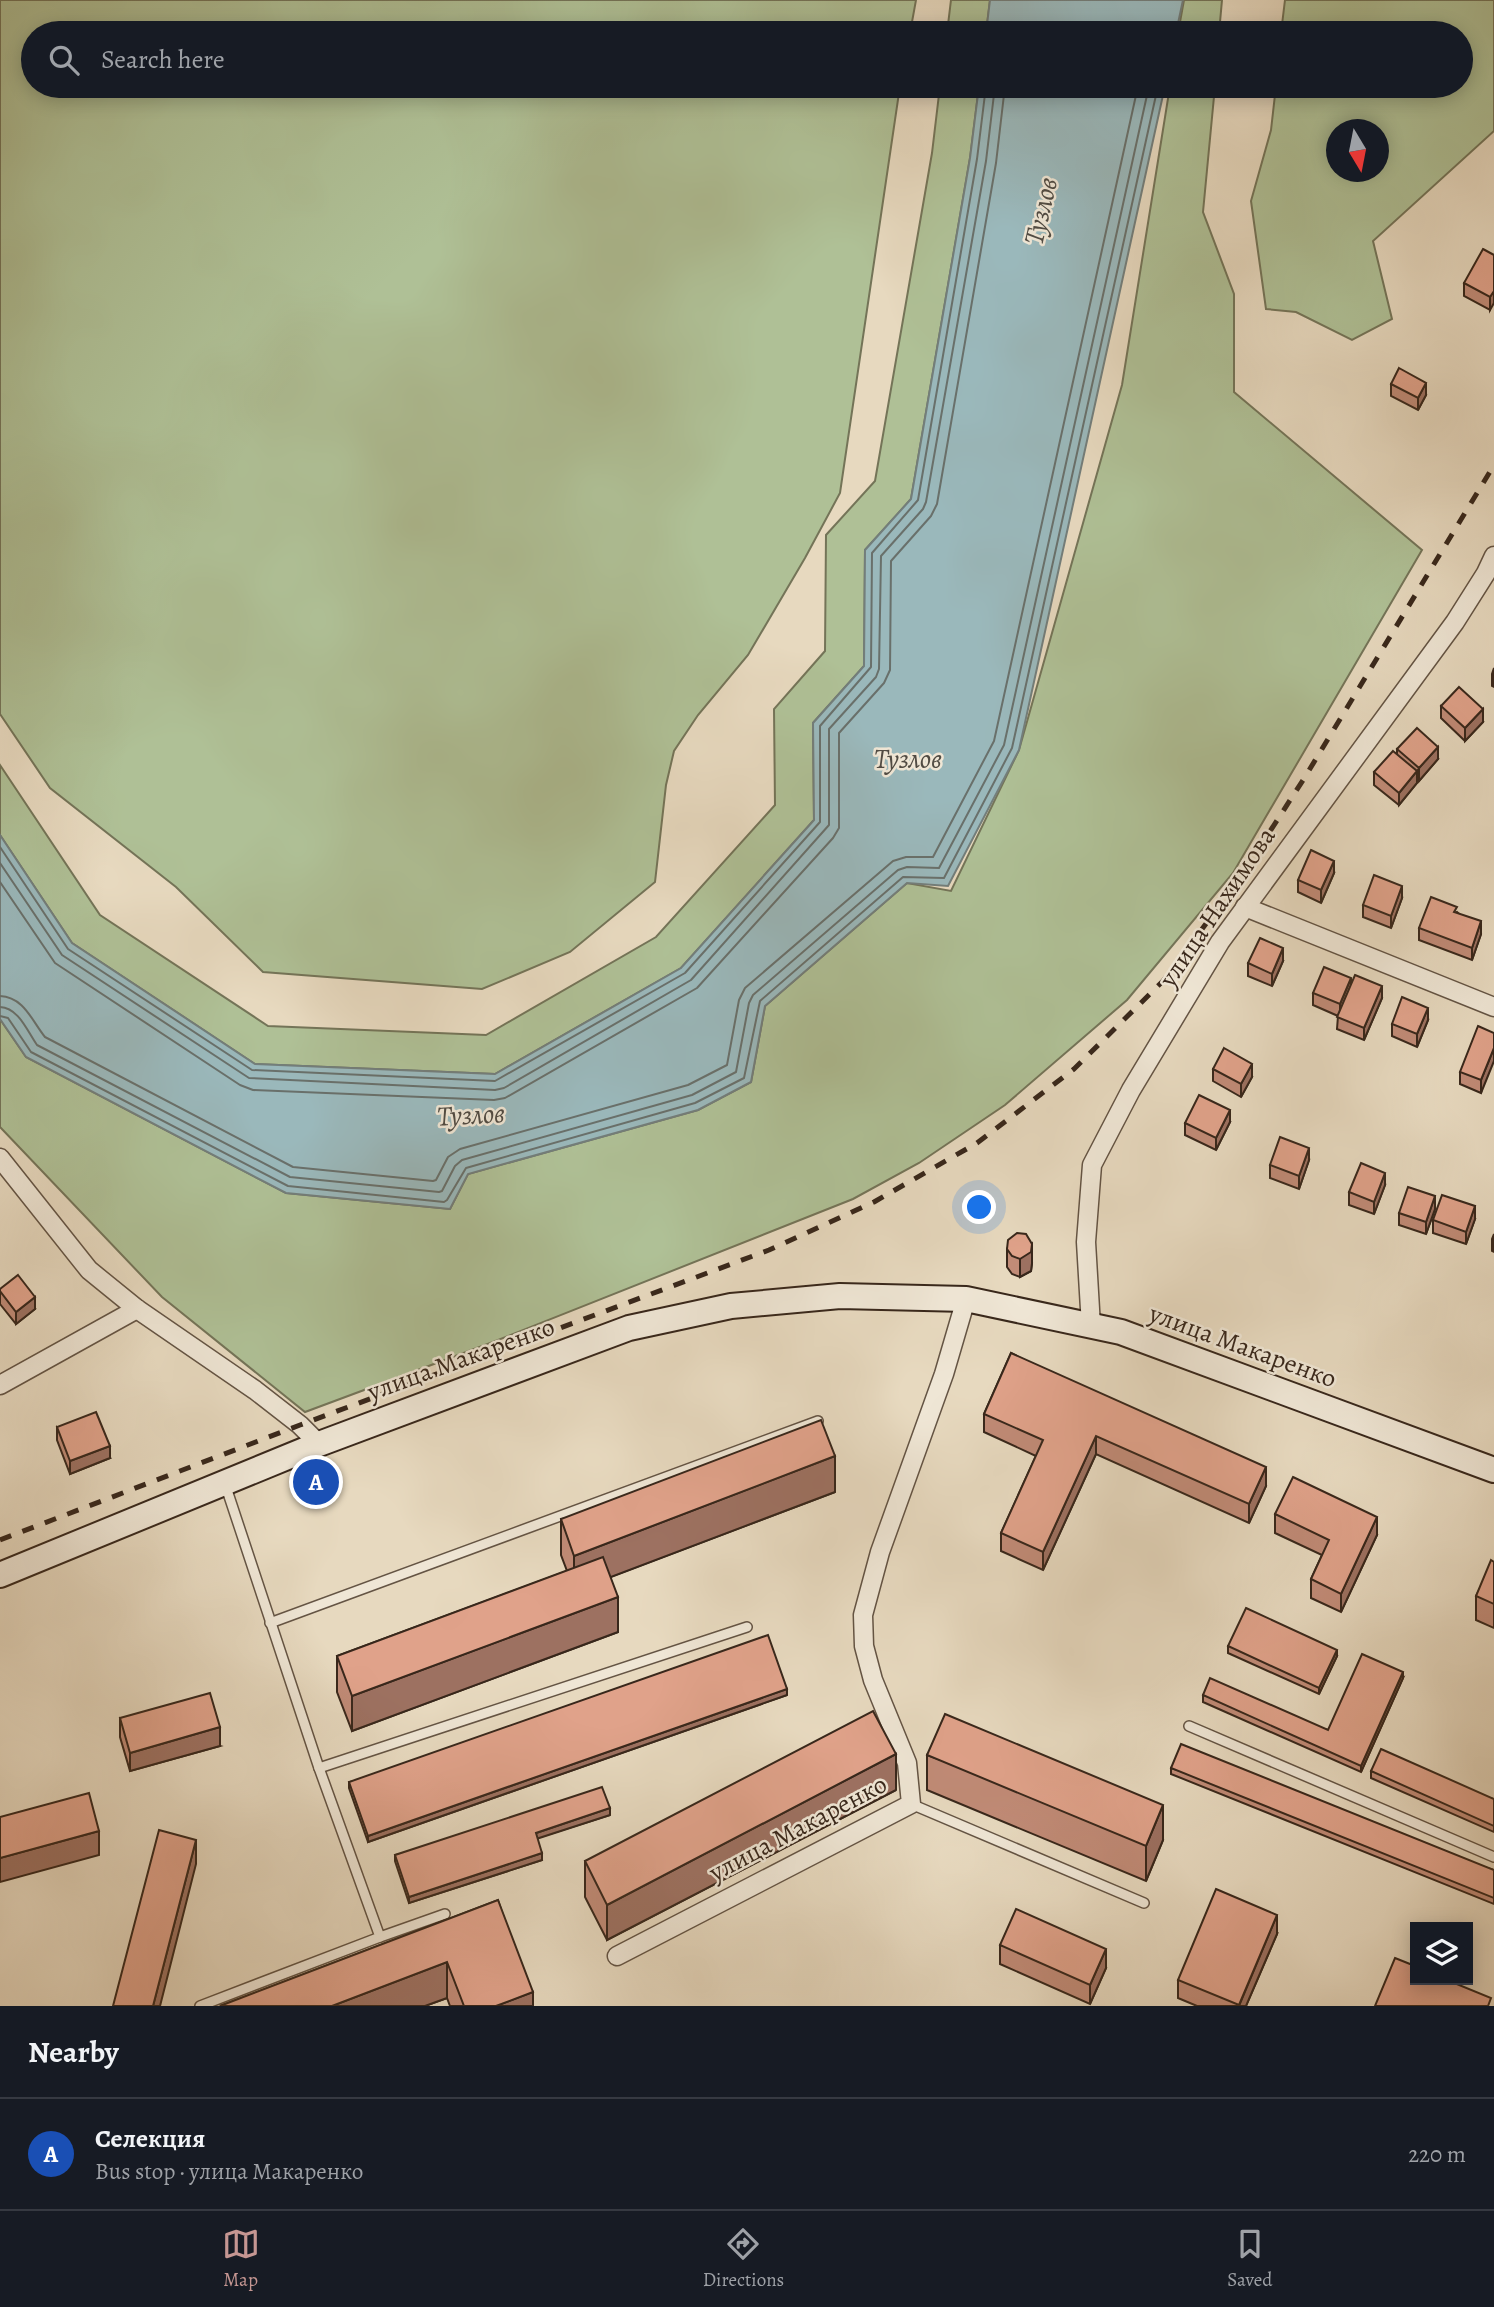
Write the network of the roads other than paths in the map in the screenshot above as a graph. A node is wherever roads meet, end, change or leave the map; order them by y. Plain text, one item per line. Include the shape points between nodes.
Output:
1 (1494, 556) edge
2 (1245, 907) junction
3 (1494, 1007) edge
4 (0, 1158) edge
5 (966, 1299) junction
6 (136, 1309) junction
7 (1091, 1326) junction
8 (0, 1385) edge
9 (818, 1421) edge
10 (319, 1444) junction
11 (1494, 1471) edge
12 (224, 1483) junction
13 (0, 1575) edge
14 (270, 1623) junction
15 (747, 1627) dead end
16 (1189, 1726) dead end
17 (319, 1769) junction
18 (911, 1804) junction
19 (1494, 1857) edge
20 (1144, 1903) dead end
21 (445, 1914) dead end
22 (380, 1937) junction
23 (617, 1956) dead end
24 (200, 2006) edge

1 - 2 street, улица Нахимова via 1454,622
2 - 3 street
2 - 7 street, улица Нахимова via 1131,1090 1092,1165 1086,1242
4 - 6 street via 89,1270
5 - 7 main road, улица Макаренко
5 - 10 main road, улица Макаренко via 841,1296 731,1306 629,1328
5 - 18 street, улица Макаренко via 863,1615 864,1647 907,1763
6 - 8 street
6 - 10 street via 255,1390
7 - 11 main road, улица Макаренко via 1121,1332
9 - 14 lane
10 - 12 main road, улица Макаренко
12 - 13 main road, улица Макаренко
12 - 14 lane
14 - 17 lane
15 - 17 lane
16 - 19 lane
17 - 22 lane
18 - 20 lane
18 - 23 street, улица Макаренко
21 - 22 lane
22 - 24 lane

